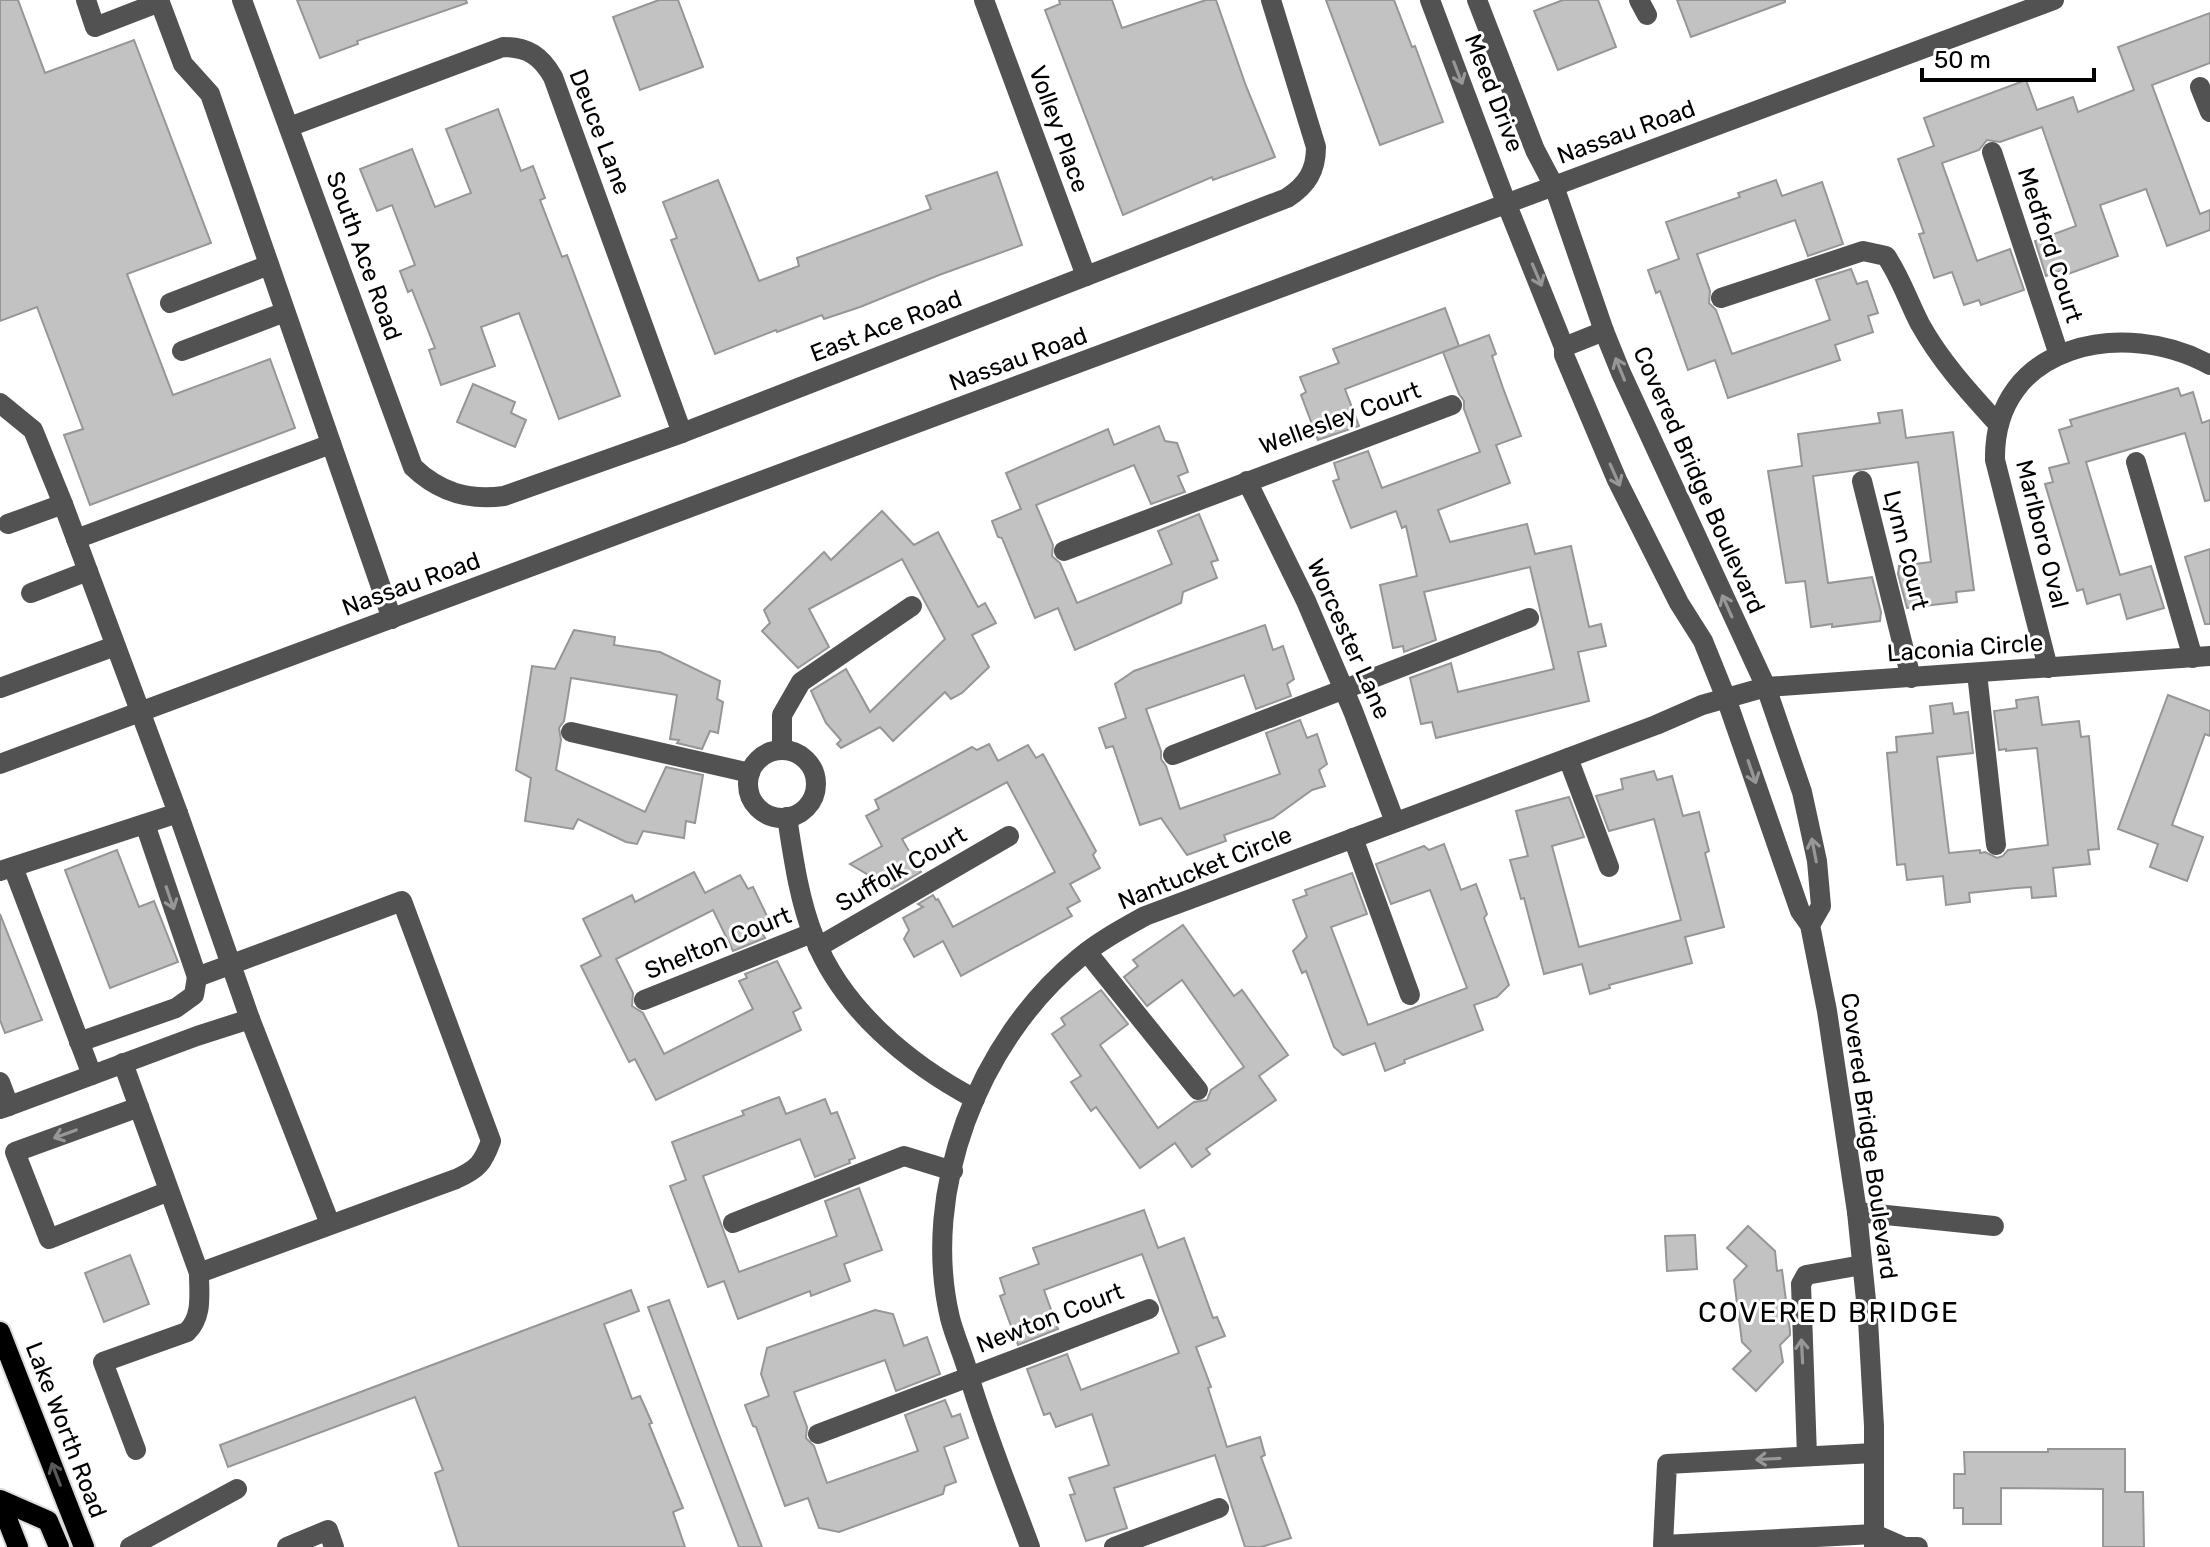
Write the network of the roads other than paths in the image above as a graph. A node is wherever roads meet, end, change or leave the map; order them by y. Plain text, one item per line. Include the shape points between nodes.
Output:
1 (86, 0) edge
2 (242, 0) edge
3 (984, 0) edge
4 (1271, 0) edge
5 (1430, 0) edge
6 (1477, 0) edge
7 (2054, 0) edge
8 (159, 1) edge
9 (2200, 87) dead end
10 (2210, 112) edge
11 (289, 127) junction
12 (1992, 152) dead end
13 (1554, 186) junction
14 (1507, 205) junction
15 (269, 265) junction
16 (1086, 276) junction
17 (1721, 298) dead end
18 (170, 303) dead end
19 (285, 312) junction
20 (1604, 331) junction
21 (1564, 347) junction
22 (182, 351) dead end
23 (2059, 355) junction
24 (2210, 365) edge
25 (0, 403) edge
26 (1452, 405) dead end
27 (1998, 424) junction
28 (682, 433) junction
29 (331, 444) junction
30 (2136, 462) dead end
31 (1247, 481) junction
32 (1862, 481) dead end
33 (471, 498) joint
34 (63, 504) junction
35 (8, 524) dead end
36 (76, 539) junction
37 (1064, 551) dead end
38 (88, 571) junction
39 (31, 593) dead end
40 (912, 606) dead end
41 (1529, 618) dead end
42 (392, 619) junction
43 (115, 646) junction
44 (2202, 657) edge
45 (2048, 668) junction
46 (1977, 673) junction
47 (1911, 678) junction
48 (1766, 687) junction
49 (0, 688) edge
50 (1343, 691) junction
51 (1726, 698) junction
52 (139, 712) junction
53 (571, 732) dead end
54 (782, 750) junction
55 (1173, 755) dead end
56 (1568, 758) junction
57 (0, 764) edge
58 (750, 773) junction
59 (178, 813) junction
60 (787, 817) junction
61 (1395, 822) junction
62 (145, 824) junction
63 (1009, 836) dead end
64 (1353, 838) junction
65 (1996, 845) dead end
66 (1609, 867) dead end
67 (6, 869) edge
68 (1810, 925) junction
69 (815, 940) junction
70 (1087, 952) junction
71 (230, 963) junction
72 (197, 977) junction
73 (1410, 995) dead end
74 (644, 1000) dead end
75 (250, 1019) junction
76 (79, 1042) junction
77 (123, 1063) junction
78 (92, 1075) junction
79 (0, 1082) edge
80 (1198, 1090) dead end
81 (975, 1099) junction
82 (4, 1107) edge
83 (139, 1107) junction
84 (953, 1171) junction
85 (169, 1191) junction
86 (1857, 1212) junction
87 (733, 1223) dead end
88 (330, 1224) junction
89 (1994, 1226) dead end
90 (1862, 1265) junction
91 (199, 1273) junction
92 (1149, 1309) dead end
93 (0, 1332) edge
94 (970, 1376) junction
95 (818, 1434) dead end
96 (136, 1450) dead end
97 (1874, 1453) junction
98 (1807, 1456) junction
99 (237, 1489) dead end
100 (0, 1500) edge
101 (1219, 1508) dead end
102 (1874, 1541) edge
103 (18, 1547) edge
104 (59, 1547) edge
105 (84, 1547) edge
106 (130, 1547) edge
107 (287, 1547) edge
108 (334, 1547) edge
109 (1030, 1547) edge
110 (1114, 1547) edge
111 (1918, 1547) edge

1 - 8 street via 95,27
2 - 11 street, South Ace Road
3 - 16 street, Volley Place
4 - 16 street, East Ace Road via 1316,147 1310,178 1287,198
5 -> 14 street, Meed Drive
6 - 13 street, Meed Drive
7 - 13 street, Nassau Road
8 - 15 street via 183,64 210,94
9 - 10 street
11 - 28 street, Deuce Lane via 503,47 533,53 553,77
11 - 33 street, South Ace Road via 413,467 440,487
12 - 23 street, Medford Court
13 - 14 street, Nassau Road
13 - 20 street, Meed Drive
14 -> 21 street, Meed Drive
14 - 42 street, Nassau Road
15 - 18 street
15 - 19 street
16 - 28 street, East Ace Road
17 - 27 street via 1863,251 1886,256 1950,370
19 - 22 street
19 - 29 street
20 - 21 street, Covered Bridge Boulevard
48 -> 20 street, Covered Bridge Boulevard
21 -> 51 street, Covered Bridge Boulevard via 1617,480 1703,641
23 - 24 street, Marlboro Oval via 2102,344 2140,343 2177,350
23 - 27 street, Marlboro Oval via 2023,379
25 - 34 street via 33,430
26 - 31 street, Wellesley Court
27 - 45 street, Marlboro Oval via 1997,468
28 - 33 street, East Ace Road via 504,496
29 - 36 street
29 - 42 street
30 - 44 street
31 - 37 street, Wellesley Court
31 - 50 street, Worcester Lane
32 - 47 street, Lynn Court
34 - 35 street
34 - 36 street
36 - 38 street
38 - 39 street
38 - 43 street
40 - 54 street via 801,682 782,715
41 - 50 street
42 - 52 street, Nassau Road
43 - 49 street
43 - 52 street
44 - 45 street, Laconia Circle
45 - 46 street, Laconia Circle
46 - 47 street, Laconia Circle
46 - 65 street
47 - 48 street, Laconia Circle
48 - 51 street, Laconia Circle
68 -> 48 street, Covered Bridge Boulevard via 1821,906 1817,861 1802,792
50 - 55 street
50 - 61 street, Worcester Lane
51 - 56 street, Nantucket Circle
51 -> 68 street, Covered Bridge Boulevard via 1800,911
52 - 57 street, Nassau Road
52 - 59 street
53 - 58 street
54 - 58 street via 762,756
54 - 60 street via 810,765 815,787 806,807
56 - 61 street, Nantucket Circle
56 - 66 street
58 - 60 street via 750,795 756,805 765,813
59 - 62 street
59 - 71 street
60 - 69 street
61 - 64 street, Nantucket Circle
62 - 67 street
62 -> 72 street
63 - 69 street, Suffolk Court
64 - 70 street, Nantucket Circle via 1145,916
64 - 73 street
67 - 76 street
68 - 86 street, Covered Bridge Boulevard
69 - 74 street, Shelton Court
69 - 81 street via 873,1025 908,1058
70 - 80 street
70 - 81 street, Nantucket Circle via 1027,1012
71 - 72 street
71 - 75 street
71 - 88 street via 402,901 491,1141 484,1160 471,1173
72 - 76 street via 194,995 176,1008
75 - 77 street
75 - 88 street
76 - 78 street
77 - 78 street
77 - 83 street
78 - 82 street
79 - 82 street
81 - 84 street, Nantucket Circle
83 - 85 street
83 -> 85 street via 15,1152 49,1239
84 - 87 street via 904,1156
84 - 94 street, Nantucket Circle via 945,1210 945,1282 950,1319
85 - 91 street
86 - 89 street
86 - 90 street, Covered Bridge Boulevard
88 - 91 street
90 - 97 street, Covered Bridge Boulevard
98 -> 90 street via 1801,1284 1815,1272
91 - 96 street via 199,1314 187,1332 103,1362
92 - 94 street, Newton Court
105 -> 93 main road, Lake Worth Road
94 - 95 street, Newton Court
94 - 109 street, Nantucket Circle
97 - 98 street
97 - 102 street, Covered Bridge Boulevard
98 -> 102 street via 1667,1464 1663,1545
99 - 106 street
100 - 103 main road
100 - 104 main road via 48,1521
101 - 110 street
102 - 111 street
107 - 108 street via 328,1530

